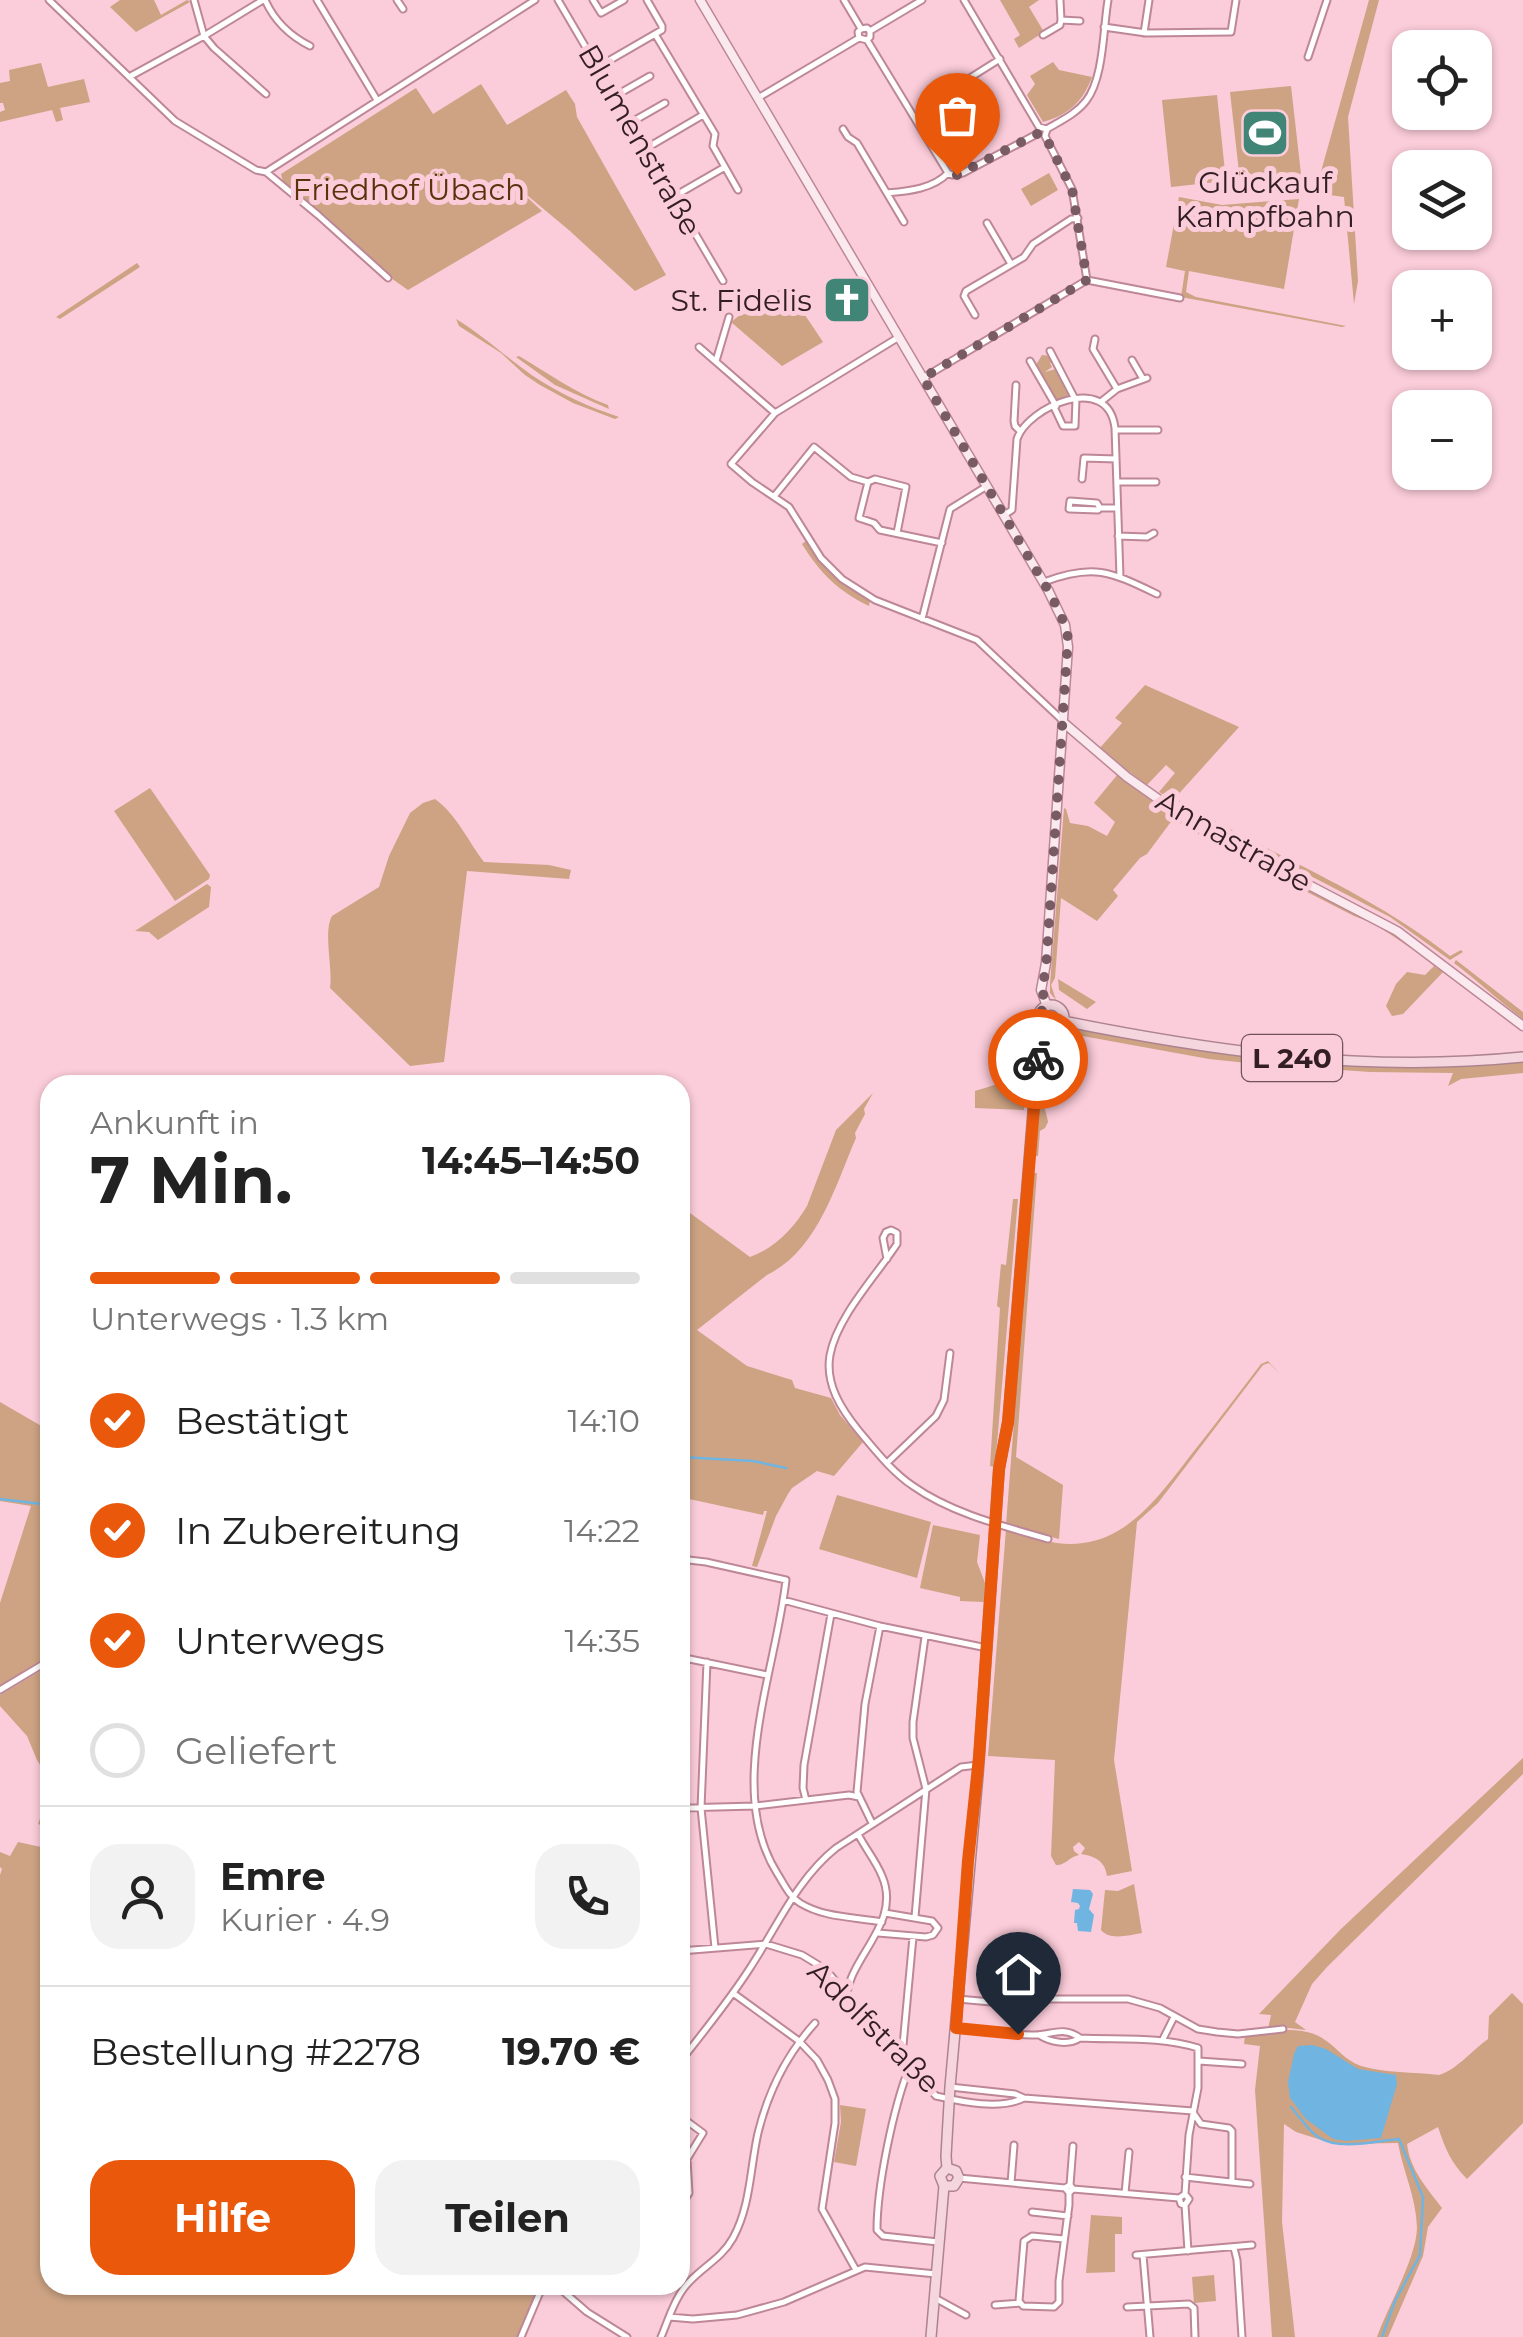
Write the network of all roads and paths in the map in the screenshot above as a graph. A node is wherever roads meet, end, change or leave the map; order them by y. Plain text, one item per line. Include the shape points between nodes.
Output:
1 (49, 0) edge
2 (194, 0) edge
3 (264, 0) edge
4 (317, 0) edge
5 (396, 0) edge
6 (534, 0) edge
7 (558, 0) edge
8 (593, 0) edge
9 (624, 0) edge
10 (647, 0) edge
11 (700, 0) edge
12 (844, 0) edge
13 (922, 0) edge
14 (964, 0) edge
15 (1060, 0) edge
16 (1108, 0) edge
17 (1149, 0) edge
18 (1236, 0) edge
19 (1327, 0) edge
20 (59, 3) edge
21 (403, 9) dead end
22 (1061, 20) junction
23 (1080, 22) dead end
24 (1104, 27) junction
25 (860, 29) junction
26 (870, 31) junction
27 (1144, 33) junction
28 (655, 34) junction
29 (1043, 35) dead end
30 (204, 36) junction
31 (858, 38) junction
32 (867, 40) junction
33 (310, 46) dead end
34 (1308, 57) dead end
35 (1000, 59) junction
36 (598, 67) junction
37 (128, 76) junction
38 (650, 76) dead end
39 (266, 94) dead end
40 (614, 96) junction
41 (757, 98) junction
42 (938, 98) dead end
43 (377, 100) junction
44 (665, 103) dead end
45 (704, 115) junction
46 (630, 123) junction
47 (843, 129) dead end
48 (1042, 131) junction
49 (645, 149) junction
50 (724, 167) junction
51 (266, 172) junction
52 (948, 173) junction
53 (738, 190) dead end
54 (888, 192) junction
55 (673, 196) junction
56 (1078, 218) junction
57 (904, 222) dead end
58 (988, 222) dead end
59 (1011, 264) junction
60 (388, 278) dead end
61 (1087, 280) junction
62 (723, 281) dead end
63 (1180, 298) dead end
64 (975, 316) dead end
65 (729, 317) dead end
66 (899, 337) junction
67 (1095, 339) dead end
68 (700, 347) dead end
69 (1050, 351) dead end
70 (1132, 360) dead end
71 (716, 361) junction
72 (1030, 361) dead end
73 (923, 378) junction
74 (1016, 385) dead end
75 (1118, 389) junction
76 (1076, 399) junction
77 (1102, 401) junction
78 (1055, 406) junction
79 (775, 413) junction
80 (1116, 430) junction
81 (1158, 430) dead end
82 (1020, 431) junction
83 (1116, 458) junction
84 (1082, 479) dead end
85 (868, 482) junction
86 (1116, 482) junction
87 (1156, 482) dead end
88 (987, 486) junction
89 (775, 496) junction
90 (1100, 508) junction
91 (1117, 508) junction
92 (1004, 515) junction
93 (896, 533) junction
94 (1154, 534) dead end
95 (1118, 536) junction
96 (942, 543) junction
97 (1120, 577) junction
98 (1044, 582) junction
99 (1157, 594) dead end
100 (922, 619) junction
101 (1064, 723) junction
102 (1046, 1006) junction
103 (1063, 1021) junction
104 (1523, 1026) edge
105 (1045, 1029) junction
106 (1523, 1058) edge
107 (887, 1259) junction
108 (950, 1353) dead end
109 (888, 1462) junction
110 (997, 1525) junction
111 (1048, 1539) dead end
112 (690, 1560) edge
113 (783, 1600) junction
114 (832, 1614) junction
115 (880, 1626) junction
116 (925, 1636) junction
117 (988, 1648) junction
118 (690, 1658) edge
119 (707, 1662) junction
120 (40, 1666) edge
121 (768, 1674) junction
122 (0, 1690) edge
123 (978, 1765) junction
124 (926, 1789) junction
125 (858, 1797) junction
126 (806, 1800) junction
127 (755, 1806) junction
128 (690, 1808) edge
129 (702, 1808) junction
130 (872, 1824) junction
131 (857, 1834) junction
132 (793, 1898) junction
133 (885, 1912) junction
134 (915, 1917) junction
135 (882, 1922) junction
136 (878, 1934) junction
137 (914, 1937) junction
138 (766, 1944) junction
139 (715, 1948) junction
140 (690, 1950) edge
141 (733, 1992) junction
142 (846, 1994) junction
143 (958, 1999) junction
144 (1174, 2017) junction
145 (815, 2023) dead end
146 (956, 2028) junction
147 (1283, 2028) dead end
148 (800, 2041) junction
149 (1162, 2042) junction
150 (690, 2049) edge
151 (902, 2060) junction
152 (1199, 2061) junction
153 (1242, 2064) dead end
154 (909, 2068) junction
155 (950, 2087) junction
156 (1024, 2098) junction
157 (950, 2099) junction
158 (1193, 2111) junction
159 (690, 2123) edge
160 (1014, 2146) dead end
161 (1073, 2146) dead end
162 (1128, 2152) dead end
163 (690, 2156) edge
164 (947, 2168) junction
165 (1185, 2177) junction
166 (959, 2178) junction
167 (1011, 2182) junction
168 (1231, 2182) junction
169 (1250, 2184) dead end
170 (944, 2186) junction
171 (1069, 2189) junction
172 (1125, 2194) junction
173 (1182, 2196) junction
174 (1032, 2212) dead end
175 (1068, 2216) junction
176 (1064, 2238) junction
177 (938, 2242) junction
178 (1252, 2245) dead end
179 (1234, 2248) junction
180 (1188, 2252) junction
181 (856, 2270) junction
182 (936, 2274) junction
183 (690, 2283) edge
184 (539, 2295) edge
185 (567, 2295) edge
186 (680, 2295) edge
187 (935, 2298) junction
188 (1020, 2304) junction
189 (995, 2305) dead end
190 (1147, 2306) junction
191 (1127, 2307) dead end
192 (966, 2315) dead end
193 (669, 2317) junction
194 (522, 2337) edge
195 (626, 2337) edge
196 (660, 2337) edge
197 (931, 2337) edge
198 (1150, 2337) edge
199 (1195, 2337) edge
200 (1242, 2337) edge

1 - 20 street
2 - 30 street
3 - 30 street
3 - 33 street
4 - 43 street
5 - 21 street
6 - 43 street
7 - 36 street, Blumenstraße
8 - 9 street via 601,14
10 - 28 street via 662,26
11 - 41 main road
12 - 25 street
13 - 26 street
14 - 35 street
15 - 22 street
16 - 24 street
17 - 27 street
18 - 27 street via 1230,32
19 - 34 street
20 - 37 street
22 - 23 street
22 - 29 street
24 - 27 street
24 - 48 street via 1088,98
25 - 26 street
25 - 31 street
26 - 32 street
28 - 36 street
28 - 45 street
30 - 37 street
30 - 39 street
31 - 32 street
31 - 41 street
32 - 52 street
35 - 42 street
35 - 48 street
36 - 40 street, Blumenstraße
37 - 51 street via 175,121
38 - 40 street
40 - 46 street, Blumenstraße
41 - 66 main road
43 - 51 street
44 - 46 street
45 - 49 street
45 - 50 street
46 - 49 street, Blumenstraße
47 - 54 street
48 - 52 street via 962,173
48 - 56 street via 1068,177
49 - 55 street, Blumenstraße
50 - 53 street
50 - 55 street
51 - 60 street
52 - 54 street via 934,184
54 - 57 street
55 - 62 street, Blumenstraße
56 - 59 street
56 - 61 street
58 - 59 street
59 - 64 street via 966,292
61 - 63 street
61 - 73 street
65 - 71 street
66 - 73 main road
66 - 79 street
67 - 75 street via 1094,350
68 - 71 street
69 - 76 street
70 - 75 street via 1145,378
71 - 79 street
72 - 78 street
73 - 88 main road
74 - 82 street via 1014,426
75 - 77 street
76 - 77 street
76 - 78 street
76 - 78 street via 1075,426 1064,426
77 - 80 street
78 - 82 street
79 - 89 street via 730,464
80 - 81 street
80 - 83 street
82 - 92 street via 1012,510
83 - 84 street via 1084,458
83 - 86 street
85 - 89 street via 851,477 814,447
85 - 93 street via 858,518
85 - 93 street via 906,487
86 - 87 street
86 - 91 street
88 - 92 main road
88 - 96 street via 950,509
89 - 100 street via 842,580
90 - 90 street via 1097,502 1068,505 1069,509
90 - 91 street
91 - 95 street
92 - 98 main road
93 - 96 street
94 - 95 street
95 - 97 street
96 - 100 street
97 - 98 street via 1080,571
97 - 99 street
98 - 101 main road via 1068,638
100 - 101 street via 977,640
101 - 102 main road via 1042,990
101 - 104 main road, Annastraße via 1198,828 1379,920
102 - 103 main road via 1060,1010
102 - 105 main road via 1038,1015
103 - 105 main road via 1056,1030
103 - 106 main road, L 240 via 1282,1058
105 - 110 main road
107 - 107 street via 898,1239 891,1230 883,1238
107 - 109 street via 840,1328 830,1368 846,1415
108 - 109 street via 936,1416
109 - 110 street via 928,1495
110 - 111 street
110 - 117 main road
112 - 113 street via 786,1580
113 - 114 street
113 - 121 street
114 - 115 street
114 - 126 street via 804,1765
115 - 116 street
115 - 125 street
116 - 117 street
116 - 124 street via 913,1738
117 - 123 main road
118 - 119 street
119 - 121 street
119 - 129 street
120 - 122 street
121 - 127 street
123 - 124 street via 961,1767
123 - 143 main road
124 - 130 street
124 - 134 street
125 - 126 street
125 - 130 street
126 - 127 street
127 - 129 street
127 - 132 street via 767,1853
128 - 129 street
129 - 139 street
130 - 131 street
131 - 132 street via 818,1862
131 - 133 street via 885,1885
132 - 135 street via 829,1914
132 - 138 street
133 - 134 street
133 - 135 street
134 - 137 street via 938,1928
135 - 136 street
136 - 137 street
136 - 142 street
137 - 151 street
138 - 139 street, Adolfstraße
138 - 141 street
138 - 142 street, Adolfstraße via 815,1961
139 - 140 street, Adolfstraße
141 - 148 street
141 - 150 street
142 - 151 street, Adolfstraße
143 - 144 street via 1128,2000
143 - 146 main road
144 - 147 street via 1217,2032
144 - 149 street
145 - 148 street
146 - 149 street via 1063,2042
146 - 155 main road
148 - 181 street via 835,2099 822,2210
148 - 183 street via 768,2102 744,2214 722,2254
149 - 152 street via 1198,2048
151 - 154 street, Adolfstraße
152 - 153 street
152 - 158 street
154 - 157 street, Adolfstraße via 936,2096
154 - 177 street via 888,2148 877,2230
155 - 156 street
155 - 157 main road
156 - 157 street via 1004,2104
156 - 158 street
157 - 164 main road
158 - 165 street
158 - 168 street via 1201,2124 1232,2132
159 - 163 street via 703,2133
160 - 167 street
161 - 171 street
162 - 172 street
164 - 166 main road
164 - 170 main road via 940,2176
165 - 168 street
165 - 173 street
166 - 167 street
166 - 170 main road
167 - 171 street
168 - 169 street
170 - 177 main road
171 - 172 street
171 - 175 street
172 - 173 street
173 - 180 street
174 - 175 street
175 - 176 street
176 - 188 street via 1024,2241
176 - 188 street via 1057,2306
177 - 182 main road
178 - 179 street
179 - 180 street
179 - 200 street
180 - 190 street via 1139,2255
181 - 182 street
181 - 193 street via 737,2315
182 - 187 main road
184 - 194 street
185 - 195 street
186 - 193 street
187 - 192 street
187 - 197 main road
188 - 189 street
190 - 191 street
190 - 198 street
190 - 199 street via 1192,2305
193 - 196 street

